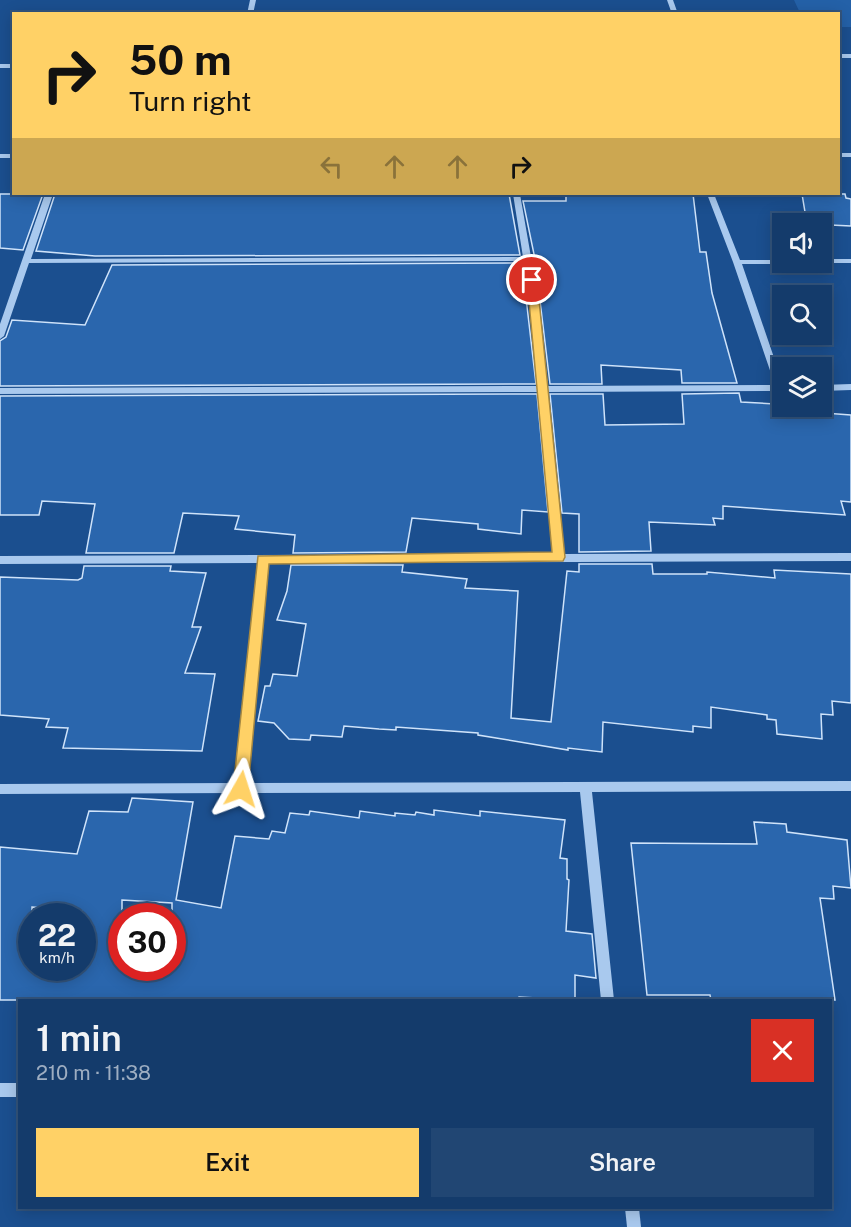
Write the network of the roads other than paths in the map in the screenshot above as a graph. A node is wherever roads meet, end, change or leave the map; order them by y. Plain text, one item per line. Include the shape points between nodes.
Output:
1 (48, 195) edge
2 (518, 195) edge
3 (711, 195) edge
4 (529, 259) junction
5 (26, 261) junction
6 (832, 261) edge
7 (851, 261) edge
8 (737, 262) junction
9 (772, 262) edge
10 (0, 336) edge
11 (772, 362) edge
12 (851, 387) edge
13 (772, 388) edge
14 (832, 388) edge
15 (544, 389) junction
16 (0, 391) edge
17 (559, 557) junction
18 (851, 557) edge
19 (262, 559) junction
20 (0, 560) edge
21 (585, 786) junction
22 (851, 786) edge
23 (0, 789) edge
24 (241, 789) junction
25 (608, 999) edge
26 (0, 1090) edge
27 (18, 1090) edge
28 (632, 1209) edge
29 (634, 1227) edge

1 - 5 street
2 - 4 street
3 - 8 street
4 - 5 street
4 - 15 street
5 - 10 street
6 - 7 street
8 - 9 street
8 - 11 street
12 - 14 street
13 - 15 street
15 - 16 street
15 - 17 street
17 - 18 street
17 - 19 street
19 - 20 street
19 - 24 street
21 - 22 street
21 - 24 street
21 - 25 street
23 - 24 street
26 - 27 street
28 - 29 street

